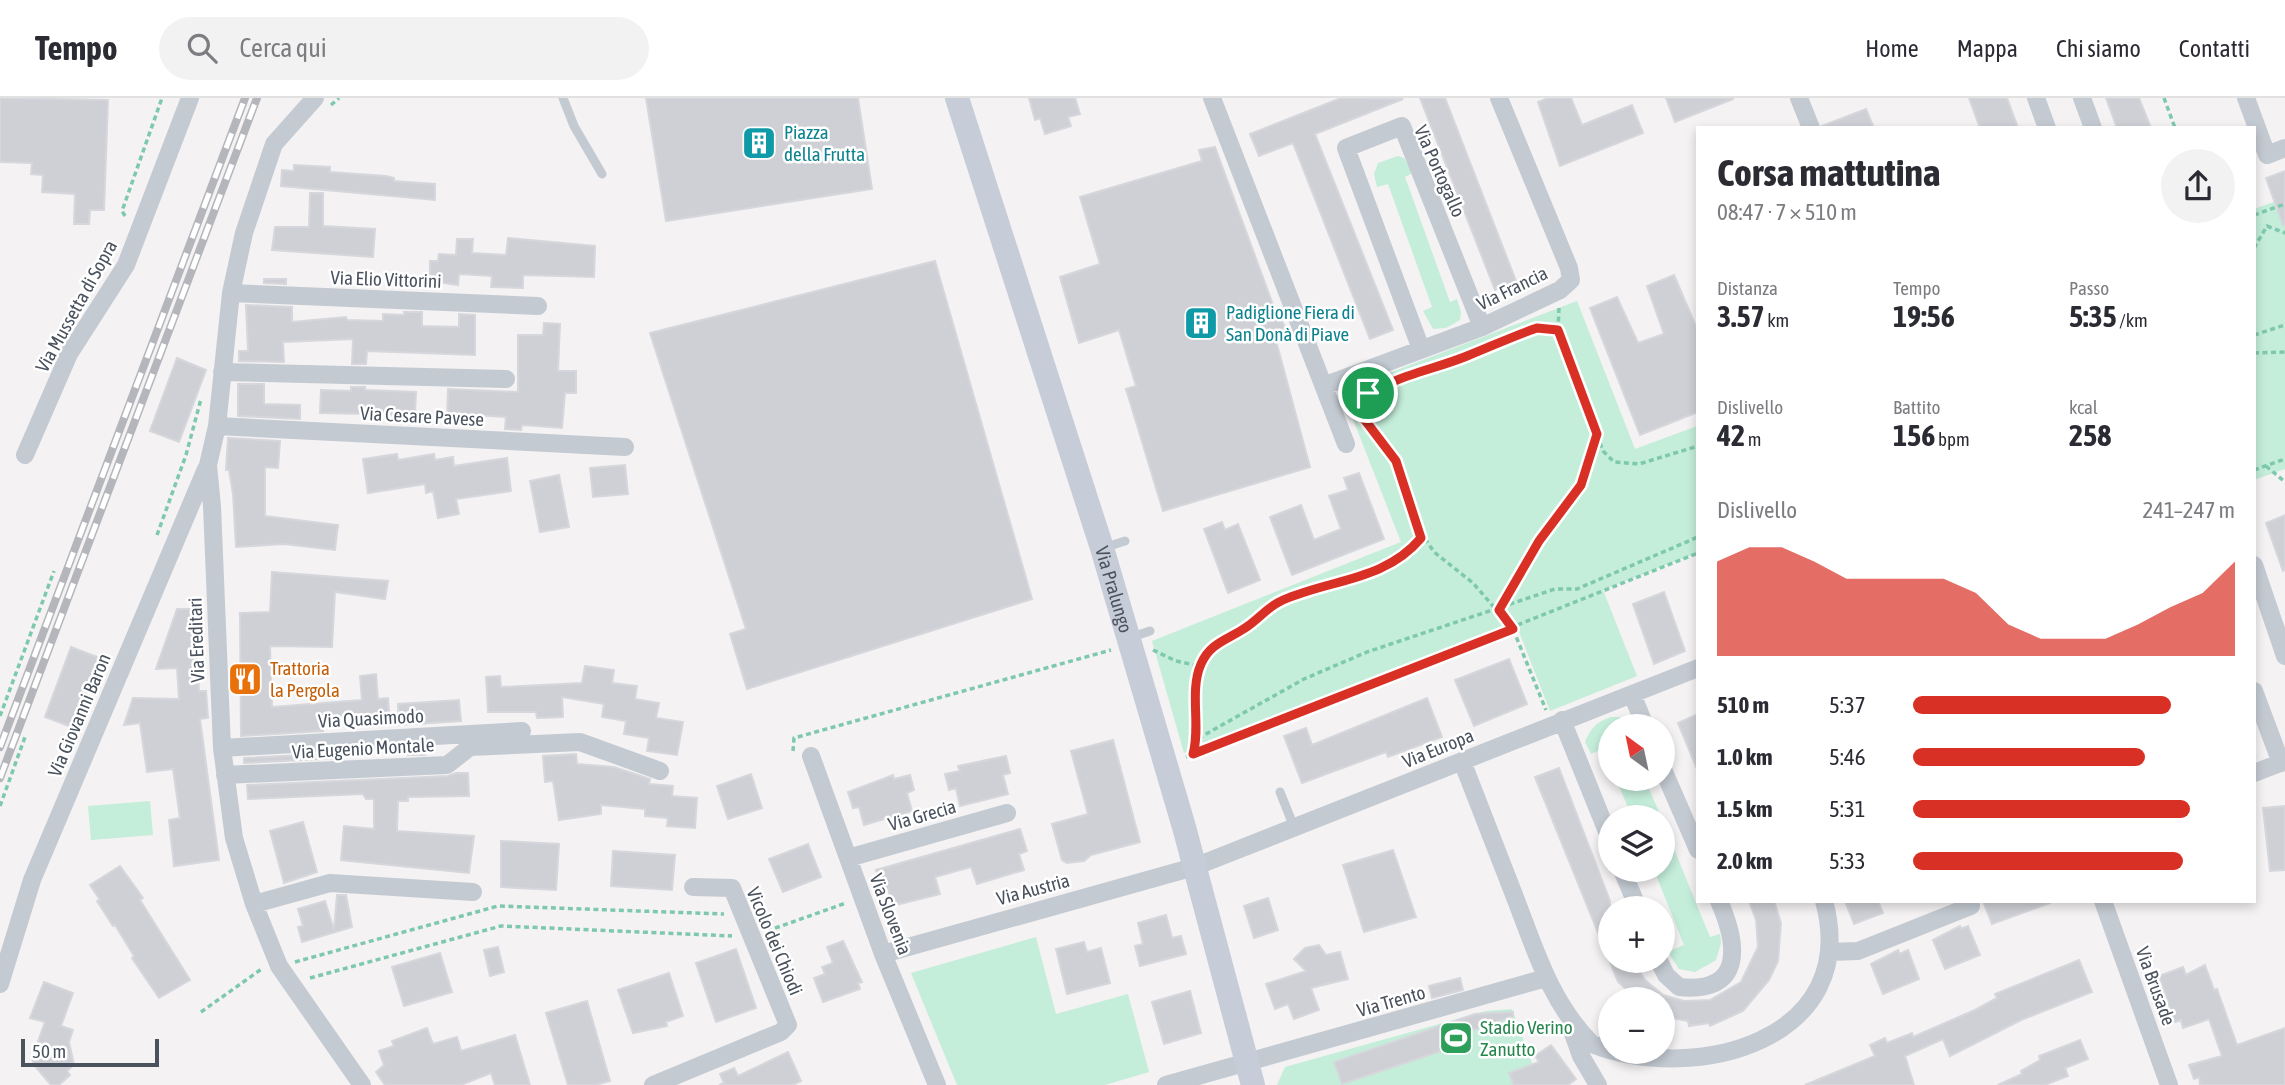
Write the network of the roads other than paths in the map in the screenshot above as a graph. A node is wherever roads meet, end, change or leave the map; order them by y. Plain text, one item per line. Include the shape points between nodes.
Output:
1 (190, 98) edge
2 (315, 98) edge
3 (562, 98) edge
4 (957, 98) edge
5 (1212, 98) edge
6 (1499, 98) edge
7 (1800, 98) edge
8 (2036, 98) edge
9 (2082, 98) edge
10 (2246, 98) edge
11 (1810, 126) edge
12 (2046, 126) edge
13 (2092, 126) edge
14 (2285, 148) edge
15 (602, 174) dead end
16 (231, 293) junction
17 (538, 306) dead end
18 (1482, 327) junction
19 (1421, 349) junction
20 (222, 372) junction
21 (506, 379) dead end
22 (1326, 385) junction
23 (217, 426) junction
24 (1346, 444) dead end
25 (625, 447) dead end
26 (25, 455) dead end
27 (208, 465) junction
28 (1125, 541) dead end
29 (1101, 548) junction
30 (2256, 571) edge
31 (2285, 656) edge
32 (1696, 669) edge
33 (1632, 694) junction
34 (2256, 696) edge
35 (1640, 714) edge
36 (1562, 720) junction
37 (522, 731) dead end
38 (222, 748) junction
39 (802, 754) road end
40 (1462, 761) junction
41 (2283, 762) edge
42 (660, 771) dead end
43 (2256, 773) edge
44 (225, 775) junction
45 (1673, 791) edge
46 (1280, 792) dead end
47 (1598, 809) edge
48 (1007, 813) dead end
49 (1294, 827) junction
50 (1696, 844) edge
51 (848, 858) junction
52 (1194, 867) junction
53 (692, 887) dead end
54 (473, 891) dead end
55 (1720, 903) edge
56 (1824, 903) edge
57 (1970, 903) edge
58 (2104, 903) edge
59 (254, 904) junction
60 (1829, 952) junction
61 (883, 954) junction
62 (1665, 973) edge
63 (1546, 978) junction
64 (0, 984) edge
65 (1567, 1018) junction
66 (1787, 1045) dead end
67 (1635, 1072) dead end
68 (1250, 1075) edge
69 (362, 1085) edge
70 (653, 1085) edge
71 (937, 1085) edge
72 (1166, 1085) edge
73 (1598, 1085) edge
74 (2169, 1085) edge

1 - 26 street, Via Mussetta di Sopra via 125,265 69,354
2 - 16 street, Via Ereditari via 274,144 244,233
3 - 15 lane
4 - 29 street, Via Pralungo
5 - 22 street
6 - 18 street, Via Francia via 1571,280 1560,290
7 - 11 street
8 - 12 street
9 - 13 street
10 - 14 street via 2267,155
16 - 17 street, Via Elio Vittorini
16 - 20 street, Via Ereditari
18 - 19 street, Via Francia
18 - 19 street, Via Portogallo via 1402,126 1346,148
19 - 22 street, Via Francia
20 - 21 street
20 - 23 street, Via Ereditari
22 - 24 street
23 - 25 street, Via Cesare Pavese
23 - 27 street, Via Ereditari
27 - 38 street, Via Ereditari
27 - 64 street, Via Giovanni Baron via 32,880
28 - 29 lane
29 - 52 street, Via Pralungo via 1136,638
30 - 31 street
32 - 33 street, Via Europa
33 - 35 street
33 - 36 street, Via Europa
34 - 41 street
36 - 40 street, Via Europa
36 - 47 street
37 - 38 street, Via Quasimodo
38 - 44 street, Via Ereditari
39 - 51 street, Via Slovenia
40 - 49 street, Via Europa
40 - 63 street
41 - 43 street
42 - 44 street, Via Eugenio Montale via 580,742 470,747 447,765
44 - 59 street, Via Ereditari via 234,838
45 - 50 street
46 - 49 lane
48 - 51 street, Via Grecia
49 - 52 street, Via Europa
51 - 61 street, Via Slovenia
52 - 61 street, Via Austria
52 - 68 street, Via Pralungo
53 - 70 street, Vicolo dei Chiodi via 732,888 788,1024 781,1032
54 - 59 street via 330,883
55 - 62 street via 1734,947 1724,973 1709,986 1679,987
56 - 60 street
57 - 60 street via 1858,951
58 - 74 street, Via Brusade
59 - 69 street, Via Ereditari via 289,984
60 - 66 street via 1817,1003
61 - 71 street, Via Slovenia
63 - 65 street
63 - 68 street, Via Trento
65 - 67 street via 1603,1054
65 - 73 street
68 - 72 street, Via Trento

